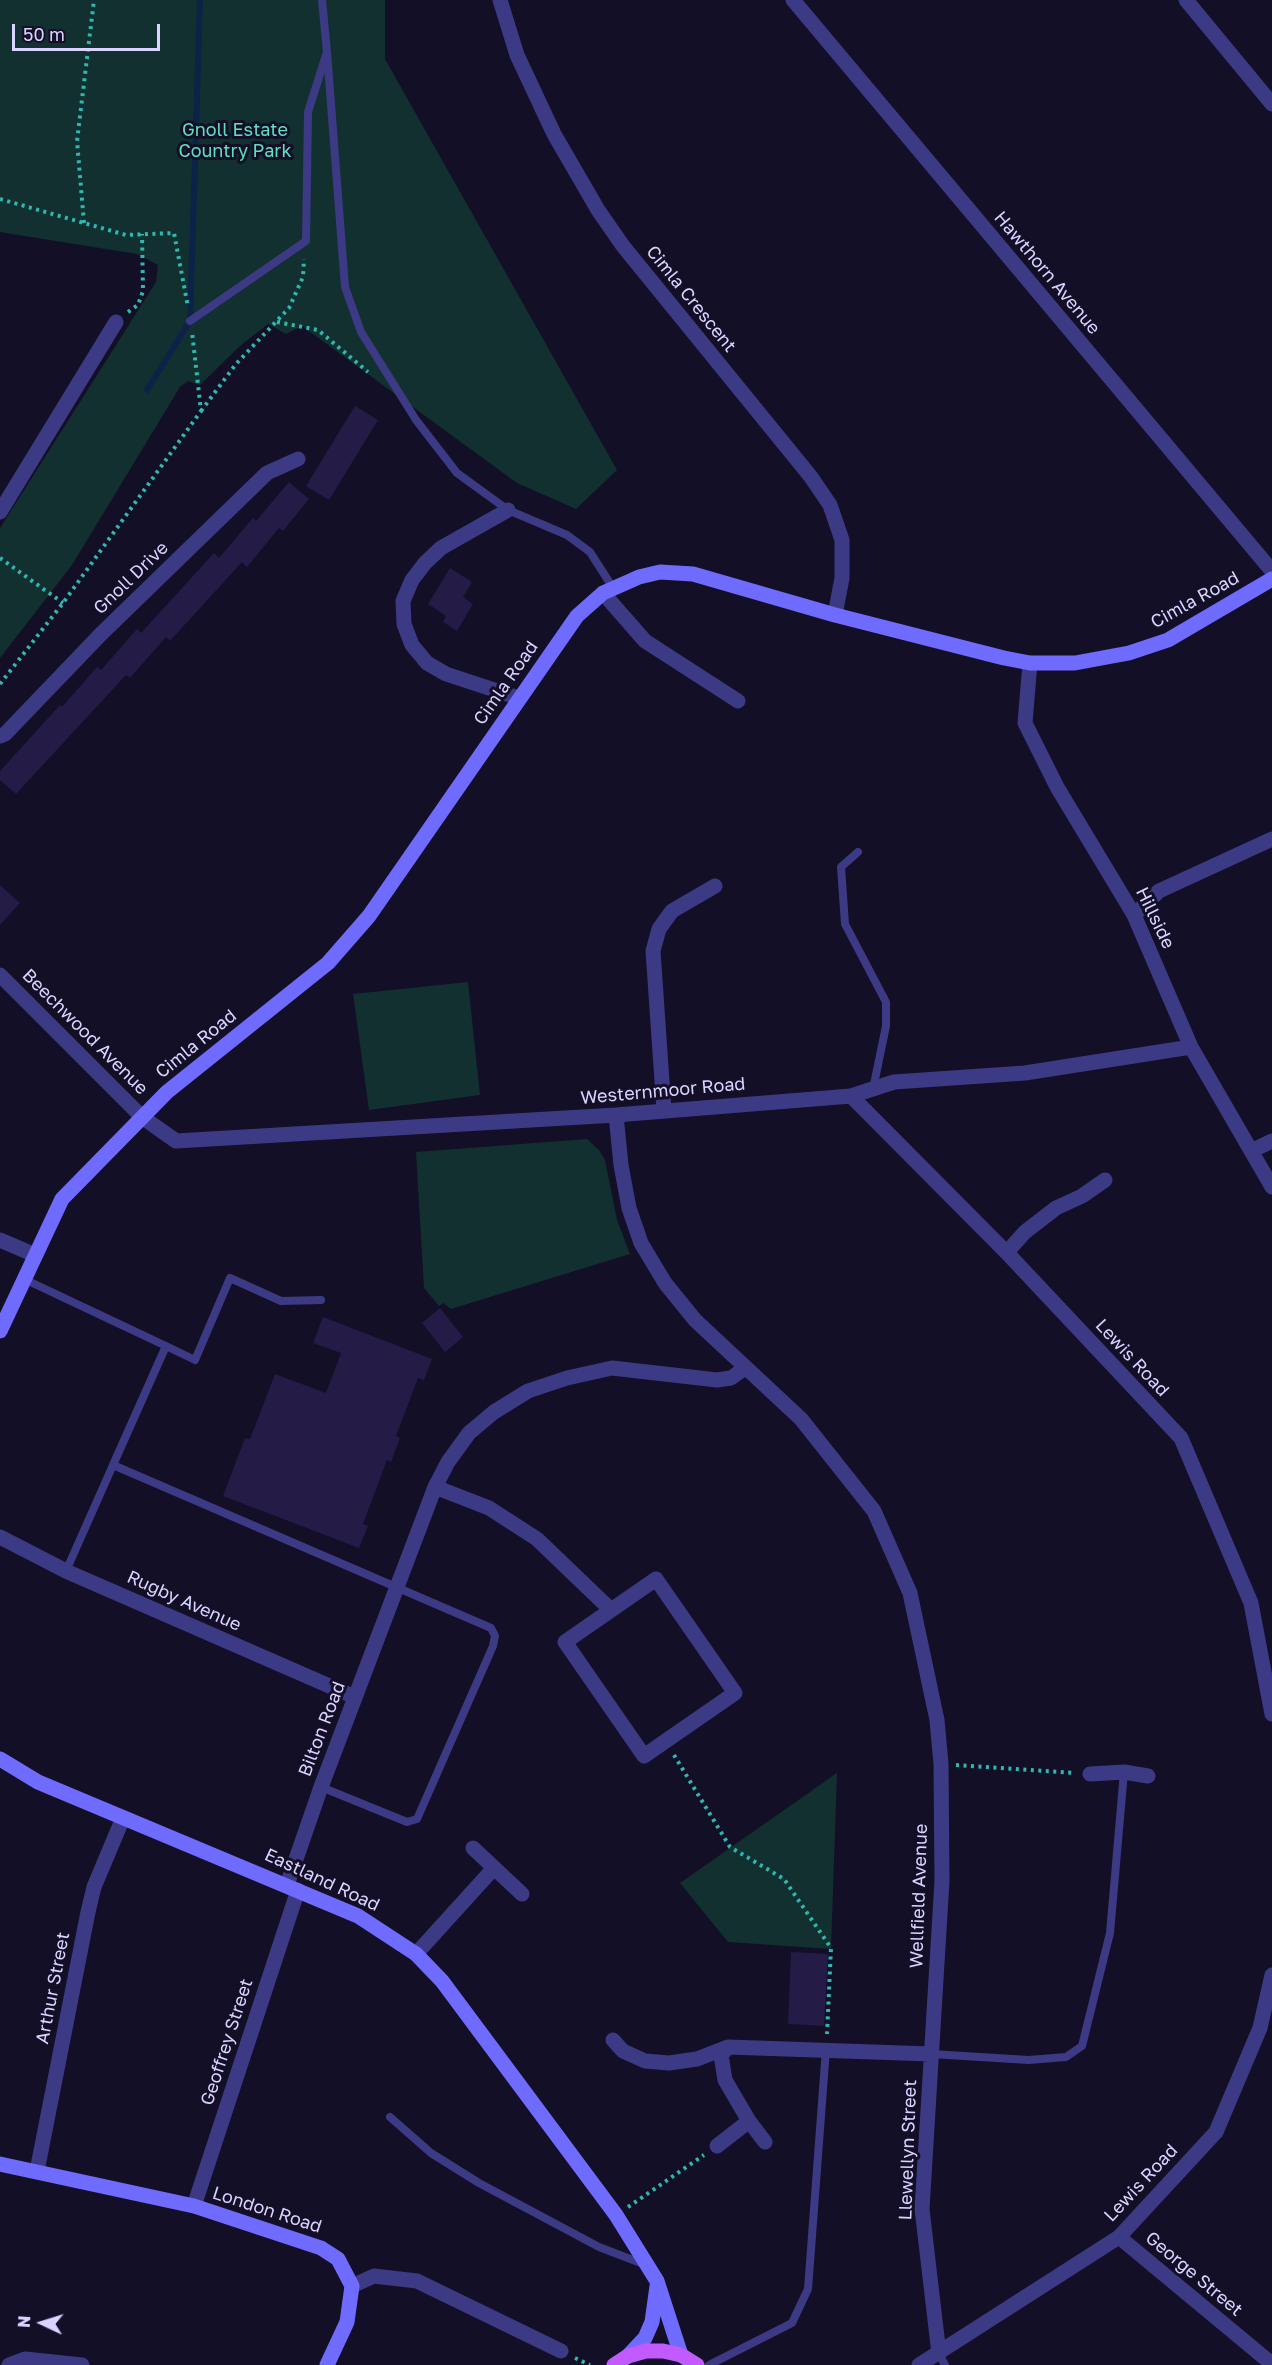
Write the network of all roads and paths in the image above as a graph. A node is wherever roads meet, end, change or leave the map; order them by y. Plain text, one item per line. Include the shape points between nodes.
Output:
1 (94, 0) edge
2 (322, 0) edge
3 (500, 0) edge
4 (793, 0) edge
5 (1186, 0) edge
6 (327, 52) junction
7 (1272, 104) edge
8 (0, 199) edge
9 (84, 223) junction
10 (142, 234) junction
11 (306, 241) junction
12 (190, 321) junction
13 (116, 322) joint
14 (277, 322) junction
15 (370, 374) dead end
16 (201, 411) junction
17 (298, 459) dead end
18 (508, 510) junction
19 (0, 512) edge
20 (0, 558) edge
21 (1272, 571) edge
22 (1272, 579) edge
23 (608, 590) junction
24 (63, 603) junction
25 (835, 615) junction
26 (1030, 663) junction
27 (0, 684) edge
28 (519, 698) junction
29 (738, 701) dead end
30 (0, 736) edge
31 (1272, 839) edge
32 (858, 852) dead end
33 (714, 886) dead end
34 (1134, 915) junction
35 (0, 975) edge
36 (1191, 1047) junction
37 (873, 1089) junction
38 (851, 1096) junction
39 (664, 1110) junction
40 (616, 1115) junction
41 (142, 1117) junction
42 (1272, 1141) edge
43 (1251, 1151) junction
44 (1105, 1180) dead end
45 (1272, 1186) edge
46 (0, 1240) edge
47 (1007, 1252) junction
48 (35, 1255) junction
49 (24, 1279) junction
50 (321, 1300) dead end
51 (0, 1331) edge
52 (166, 1346) junction
53 (745, 1368) junction
54 (113, 1465) junction
55 (435, 1487) junction
56 (0, 1537) edge
57 (66, 1571) junction
58 (396, 1588) junction
59 (611, 1610) junction
60 (355, 1697) junction
61 (1272, 1714) edge
62 (665, 1741) junction
63 (0, 1760) edge
64 (971, 1766) dead end
65 (1124, 1772) junction
66 (1090, 1774) joint
67 (1148, 1776) dead end
68 (321, 1787) junction
69 (123, 1818) junction
70 (473, 1848) dead end
71 (494, 1868) junction
72 (292, 1888) junction
73 (522, 1894) dead end
74 (416, 1954) junction
75 (1272, 1975) edge
76 (613, 2040) dead end
77 (728, 2047) junction
78 (826, 2049) junction
79 (931, 2054) junction
80 (390, 2117) dead end
81 (749, 2121) junction
82 (765, 2142) dead end
83 (717, 2146) joint
84 (0, 2164) edge
85 (37, 2170) junction
86 (194, 2206) junction
87 (616, 2215) junction
88 (1119, 2237) junction
89 (649, 2266) junction
90 (657, 2281) junction
91 (352, 2286) junction
92 (561, 2351) dead end
93 (681, 2355) junction
94 (628, 2356) junction
95 (942, 2360) edge
96 (1272, 2364) edge
97 (9, 2365) edge
98 (82, 2365) edge
99 (327, 2365) edge
100 (614, 2365) edge
101 (697, 2365) edge
102 (709, 2365) edge
103 (919, 2365) edge

1 - 9 path via 77,141
2 - 6 lane
3 - 25 street, Cimla Crescent via 518,55 554,134 598,210 830,505 842,540 842,578
4 - 21 street, Hawthorn Avenue
5 - 7 street
6 - 11 lane via 308,112
6 - 18 lane via 345,287 361,332 416,420 457,473
8 - 9 path
9 - 10 path via 126,235
10 - 12 path via 174,233
10 - 13 path via 143,291 138,305
11 - 12 lane
11 - 14 path via 303,277 289,308
12 - 16 path
13 - 19 street
14 - 15 path via 318,330
14 - 16 path via 236,364
16 - 24 path
17 - 30 street, Gnoll Drive via 267,473
18 - 23 lane via 567,535 590,552
18 - 28 street via 441,548 425,563 403,601 404,624 412,645 427,663 446,675
20 - 24 path
22 - 26 main road, Cimla Road via 1168,640 1129,653 1075,663
23 - 25 main road, Cimla Road via 660,572 693,574
23 - 28 main road, Cimla Road via 577,616
23 - 29 street via 645,641
24 - 27 path
25 - 26 main road, Cimla Road
26 - 34 street, Hillside via 1025,723 1057,787
28 - 41 main road, Cimla Road via 369,916 328,963 167,1092
31 - 34 street via 1159,891
32 - 37 lane via 841,867 844,924 886,1002 886,1026
33 - 39 street via 672,912 659,929 653,951
34 - 36 street, Hillside
35 - 41 street, Beechwood Avenue
36 - 37 street, Westernmoor Road via 1025,1073 894,1082
36 - 43 street, Hillside
37 - 38 street, Westernmoor Road
38 - 39 street, Westernmoor Road
38 - 47 street, Lewis Road
39 - 40 street, Westernmoor Road
40 - 41 street, Westernmoor Road via 176,1141
40 - 53 street, Wellfield Avenue via 629,1208 641,1243 665,1283 695,1320
41 - 48 main road, Cimla Road via 62,1199
42 - 43 street
43 - 45 street, Hillside
44 - 47 street via 1056,1208
46 - 48 street
47 - 61 street, Lewis Road via 1180,1438 1251,1603
48 - 49 main road, Cimla Road
49 - 51 main road, Cimla Road
49 - 52 lane
50 - 52 lane via 281,1301 230,1278 195,1360
52 - 54 lane
53 - 55 street via 731,1378 717,1380 612,1368 567,1377 528,1391 469,1433
53 - 79 street, Wellfield Avenue via 801,1419 874,1511 910,1593 937,1720 941,1764 942,1881
54 - 57 lane
54 - 58 lane
55 - 58 street
55 - 59 street via 489,1508 537,1539
56 - 57 street, Rugby Avenue
57 - 60 street, Rugby Avenue
58 - 60 street, Bilton Road
58 - 68 lane via 482,1622 495,1636 493,1646 414,1822
59 - 62 street via 565,1642 644,1756
59 - 62 street via 656,1579 735,1693
60 - 68 street, Bilton Road
62 - 78 path via 730,1847 784,1879 831,1948
63 - 69 main road, Eastland Road via 38,1782
64 - 66 path
65 - 66 street
65 - 67 street
65 - 79 lane via 1110,1933 1083,2046 1066,2057 1029,2060
68 - 72 street, Bilton Road
69 - 72 main road, Eastland Road
69 - 85 street, Arthur Street via 94,1887
70 - 71 street
71 - 73 street
71 - 74 street
72 - 74 main road, Eastland Road via 358,1916
72 - 86 street, Geoffrey Street
74 - 87 main road, Eastland Road via 448,1989
75 - 88 street, Lewis Road via 1260,2028 1216,2132
76 - 77 street via 623,2051 645,2061 669,2063 697,2060
77 - 78 street
77 - 81 street via 721,2055 726,2080
78 - 79 street
78 - 102 lane via 808,2289 792,2323
79 - 95 street, Llewellyn Street via 922,2209
80 - 89 lane via 431,2153 479,2183 599,2247
81 - 82 street
81 - 83 street
83 - 87 path
84 - 85 main road, London Road
85 - 86 main road, London Road
86 - 91 main road, London Road via 321,2247 338,2259
87 - 89 main road, Eastland Road
88 - 95 street, Lewis Road
88 - 96 street, George Street
89 - 90 main road, Eastland Road
90 - 93 main road, Eastland Road
90 - 94 main road via 652,2322 645,2338
91 - 92 street via 374,2276 417,2281
91 - 99 main road via 347,2322
93 - 94 main road via 654,2351
93 - 101 main road
94 - 100 main road
95 - 103 street, Lewis Road
97 - 98 street via 25,2359

